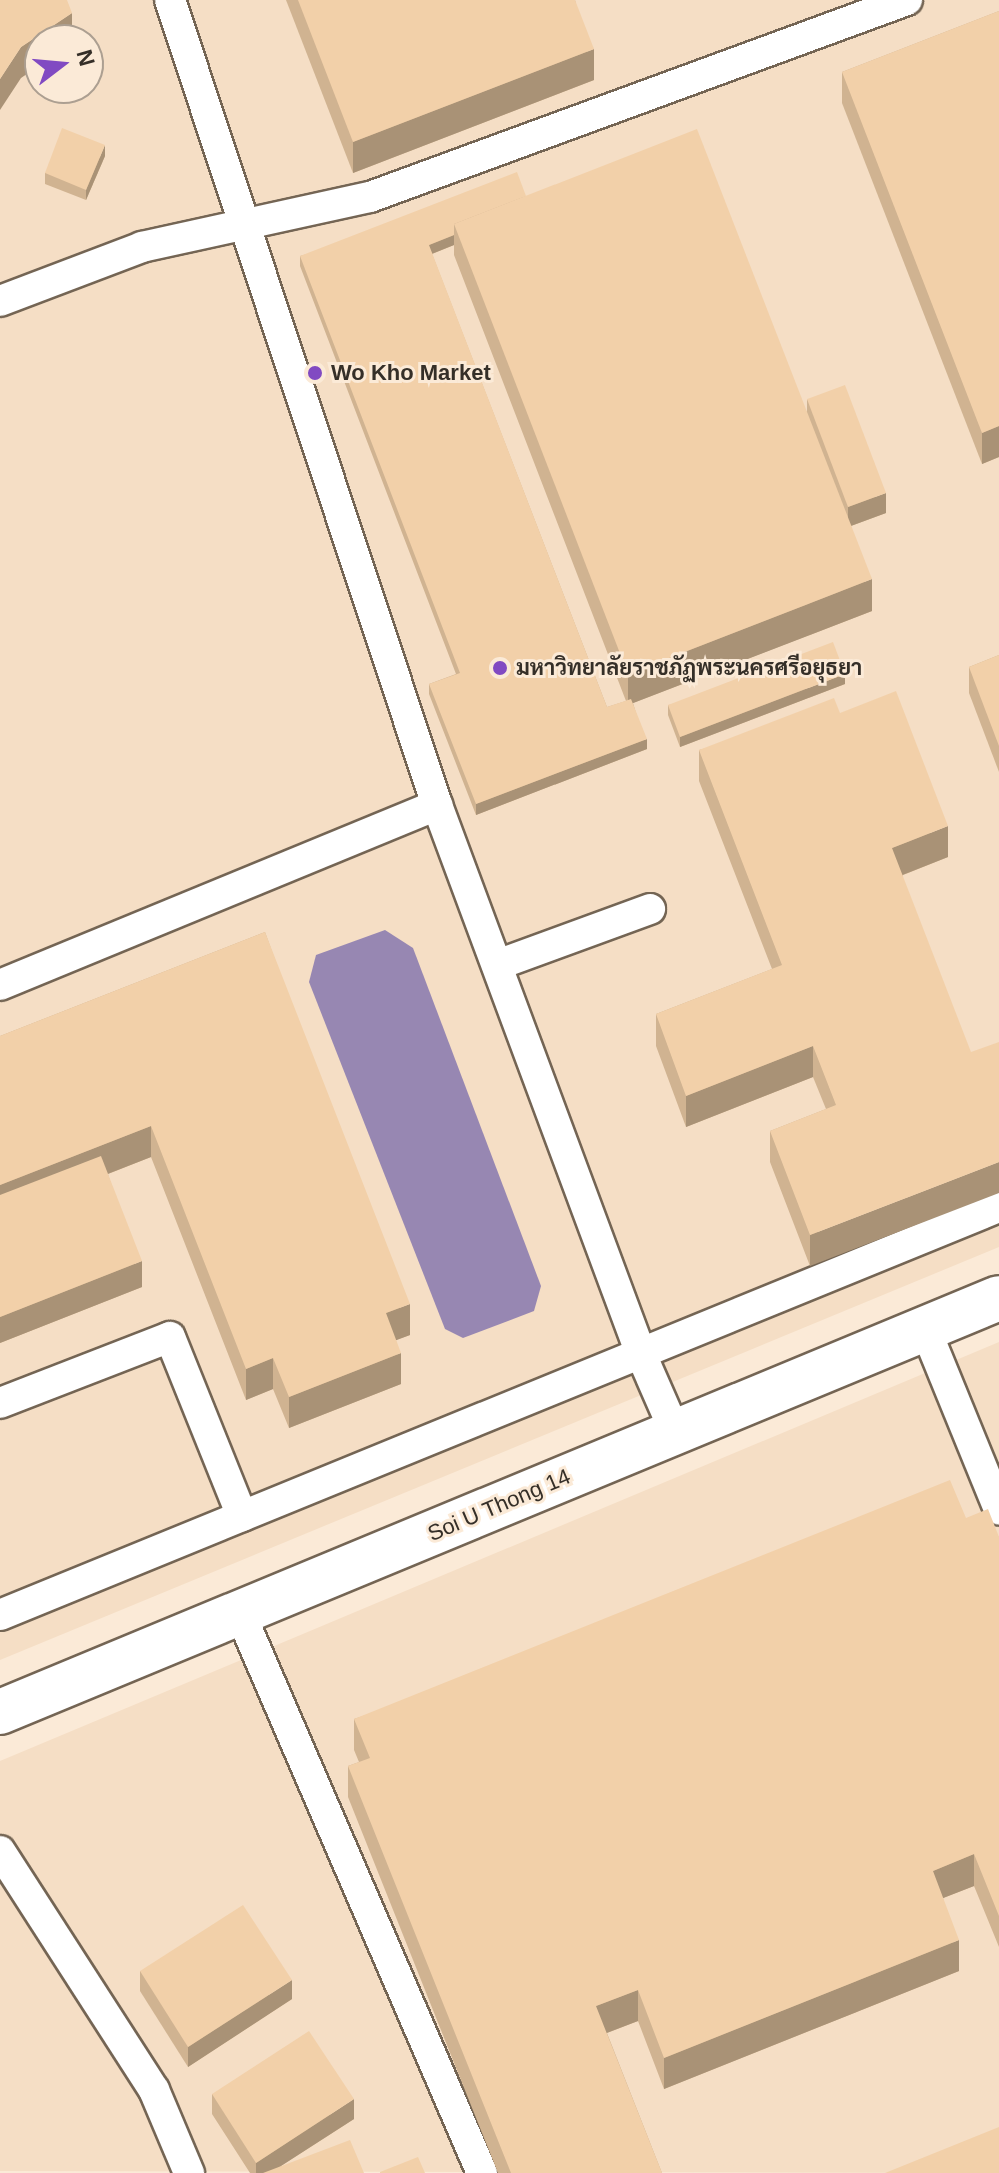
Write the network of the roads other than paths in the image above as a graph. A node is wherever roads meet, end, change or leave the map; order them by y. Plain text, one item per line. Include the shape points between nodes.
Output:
1 (170, 0) edge
2 (907, 0) edge
3 (245, 222) junction
4 (0, 301) edge
5 (437, 805) junction
6 (650, 909) dead end
7 (497, 965) junction
8 (0, 985) edge
9 (999, 1207) edge
10 (999, 1298) edge
11 (925, 1328) junction
12 (641, 1354) junction
13 (0, 1403) edge
14 (675, 1432) junction
15 (999, 1509) edge
16 (242, 1516) junction
17 (240, 1613) junction
18 (0, 1615) edge
19 (0, 1712) edge
20 (0, 1851) edge
21 (189, 2173) edge
22 (482, 2173) edge

1 - 3 lane
2 - 3 lane via 370,197
3 - 4 lane via 142,247
3 - 5 lane
5 - 7 lane
5 - 8 lane
6 - 7 lane
7 - 12 lane
9 - 12 lane
10 - 11 street, Soi U Thong 14
11 - 14 street, Soi U Thong 14
11 - 15 lane
12 - 14 lane
12 - 16 lane
13 - 16 lane via 170,1337
14 - 17 street, Soi U Thong 14
16 - 18 lane
17 - 19 street, Soi U Thong 14
17 - 22 lane
20 - 21 lane via 154,2090

